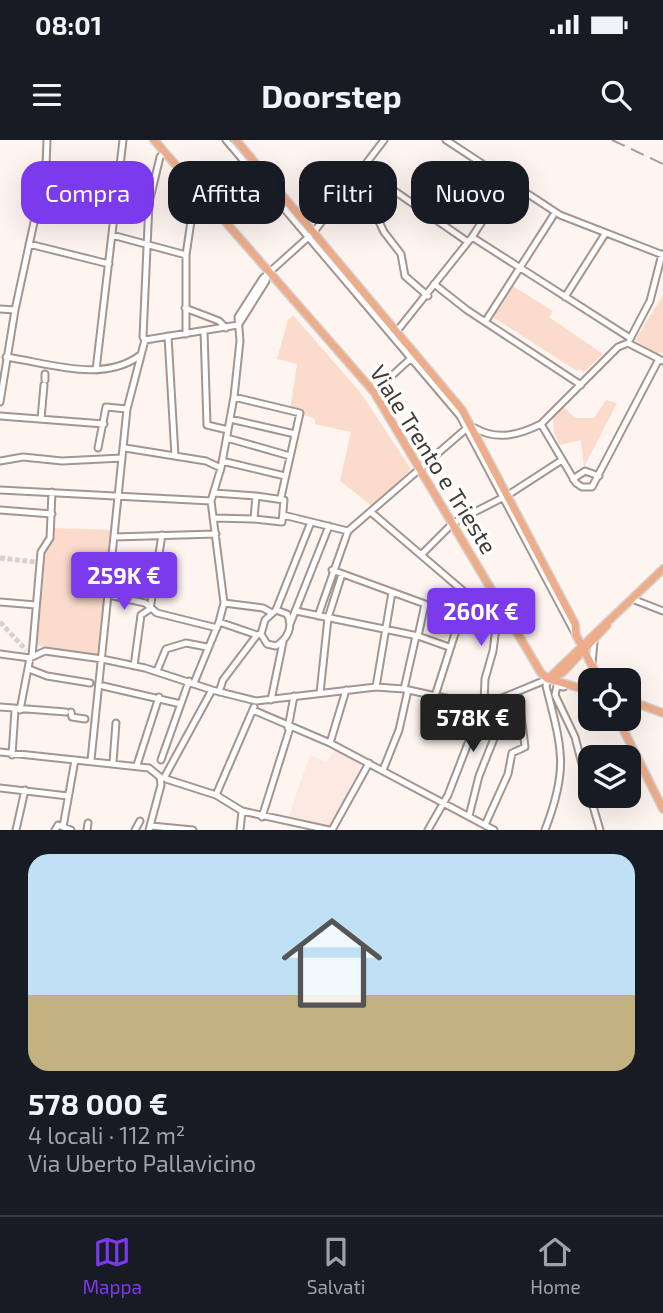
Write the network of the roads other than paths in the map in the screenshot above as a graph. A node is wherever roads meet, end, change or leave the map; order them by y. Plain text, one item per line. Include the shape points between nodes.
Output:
1 (47, 140) edge
2 (123, 140) edge
3 (154, 140) edge
4 (226, 140) edge
5 (236, 140) edge
6 (384, 140) edge
7 (446, 140) edge
8 (164, 152) junction
9 (172, 161) edge
10 (369, 161) edge
11 (476, 161) edge
12 (397, 192) edge
13 (529, 196) edge
14 (553, 216) dead end
15 (191, 224) edge
16 (226, 224) edge
17 (319, 224) edge
18 (381, 224) edge
19 (480, 224) edge
20 (605, 234) junction
21 (112, 235) junction
22 (310, 235) junction
23 (470, 240) junction
24 (146, 242) junction
25 (29, 244) junction
26 (186, 255) junction
27 (662, 255) edge
28 (109, 264) junction
29 (520, 268) junction
30 (268, 272) junction
31 (434, 284) junction
32 (353, 289) junction
33 (362, 290) junction
34 (428, 296) junction
35 (565, 297) junction
36 (0, 309) edge
37 (185, 309) junction
38 (15, 310) junction
39 (379, 310) junction
40 (381, 321) junction
41 (485, 321) junction
42 (238, 325) junction
43 (226, 328) junction
44 (204, 331) junction
45 (397, 331) junction
46 (186, 334) junction
47 (169, 336) junction
48 (145, 340) junction
49 (629, 340) junction
50 (408, 354) junction
51 (139, 356) junction
52 (6, 357) junction
53 (661, 360) edge
54 (413, 361) junction
55 (2, 367) edge
56 (96, 370) junction
57 (422, 371) junction
58 (434, 375) junction
59 (45, 380) dead end
60 (581, 385) junction
61 (372, 389) junction
62 (234, 397) junction
63 (0, 402) edge
64 (127, 409) junction
65 (0, 416) edge
66 (41, 419) junction
67 (230, 419) junction
68 (104, 424) junction
69 (541, 424) junction
70 (471, 428) junction
71 (228, 430) junction
72 (295, 435) junction
73 (227, 438) junction
74 (98, 448) dead end
75 (125, 448) junction
76 (175, 456) junction
77 (290, 456) junction
78 (122, 458) junction
79 (562, 460) junction
80 (0, 461) edge
81 (222, 465) junction
82 (421, 468) junction
83 (285, 475) junction
84 (600, 476) junction
85 (573, 478) junction
86 (0, 490) edge
87 (52, 492) junction
88 (214, 493) junction
89 (118, 494) junction
90 (256, 496) junction
91 (505, 496) junction
92 (281, 497) junction
93 (211, 501) junction
94 (0, 510) edge
95 (372, 513) junction
96 (52, 514) junction
97 (283, 515) junction
98 (213, 518) junction
99 (254, 519) junction
100 (311, 522) junction
101 (453, 523) junction
102 (329, 526) junction
103 (518, 527) junction
104 (348, 531) junction
105 (528, 533) junction
106 (162, 534) junction
107 (216, 534) junction
108 (114, 537) junction
109 (422, 554) junction
110 (663, 569) edge
111 (332, 570) junction
112 (342, 574) junction
113 (393, 592) junction
114 (109, 595) junction
115 (632, 599) junction
116 (474, 600) junction
117 (0, 602) edge
118 (224, 603) junction
119 (36, 605) junction
120 (150, 609) junction
121 (296, 611) junction
122 (663, 611) edge
123 (274, 612) junction
124 (508, 615) junction
125 (318, 616) junction
126 (328, 618) junction
127 (497, 620) junction
128 (609, 622) junction
129 (290, 624) junction
130 (218, 625) junction
131 (383, 630) junction
132 (259, 635) junction
133 (576, 635) junction
134 (417, 636) junction
135 (594, 641) junction
136 (283, 642) junction
137 (207, 647) junction
138 (449, 647) junction
139 (583, 648) junction
140 (26, 650) tunnel mouth
141 (0, 654) edge
142 (31, 657) junction
143 (102, 659) junction
144 (134, 666) junction
145 (593, 668) edge
146 (596, 668) edge
147 (29, 669) junction
148 (157, 671) junction
149 (548, 679) junction
150 (191, 682) junction
151 (573, 684) junction
152 (97, 685) junction
153 (578, 686) edge
154 (376, 687) junction
155 (406, 689) junction
156 (346, 690) junction
157 (216, 691) junction
158 (518, 692) junction
159 (320, 693) junction
160 (159, 696) junction
161 (294, 696) junction
162 (435, 696) junction
163 (502, 698) junction
164 (271, 700) junction
165 (256, 701) junction
166 (484, 702) junction
167 (181, 704) junction
168 (559, 704) junction
169 (641, 705) edge
170 (0, 707) edge
171 (552, 707) junction
172 (17, 710) junction
173 (253, 710) junction
174 (663, 713) edge
175 (90, 719) junction
176 (116, 723) dead end
177 (289, 728) junction
178 (620, 731) edge
179 (623, 731) edge
180 (330, 743) junction
181 (629, 745) joint
182 (578, 749) edge
183 (2, 755) edge
184 (12, 755) junction
185 (72, 759) junction
186 (95, 760) junction
187 (113, 760) junction
188 (137, 762) junction
189 (369, 763) junction
190 (641, 768) edge
191 (383, 770) junction
192 (161, 771) junction
193 (0, 788) edge
194 (24, 790) junction
195 (216, 795) junction
196 (68, 796) junction
197 (442, 803) junction
198 (594, 808) edge
199 (663, 809) edge
200 (242, 811) junction
201 (469, 816) junction
202 (262, 817) junction
203 (140, 821) dead end
204 (284, 822) junction
205 (485, 825) junction
206 (151, 826) edge
207 (59, 827) edge
208 (429, 828) edge
209 (16, 830) edge
210 (71, 830) edge
211 (133, 830) edge
212 (193, 830) edge
213 (240, 830) edge
214 (283, 830) edge
215 (330, 830) edge
216 (437, 830) edge
217 (494, 830) edge
218 (545, 830) edge
219 (600, 830) edge

1 - 25 street via 46,167
2 - 21 street
3 - 8 main road, Viale Trento e Trieste
4 - 22 street
5 - 22 main road
6 - 10 street
7 - 11 street
8 - 9 main road, Viale Trento e Trieste
8 - 24 street via 149,203
12 - 23 street
13 - 20 street
14 - 29 street
15 - 26 street
16 - 30 main road, Viale Trento e Trieste
17 - 22 street
18 - 34 street via 401,254 405,276
19 - 23 street
20 - 27 street
20 - 35 street
21 - 24 street
21 - 28 street
22 - 30 street
22 - 32 street
22 - 33 main road
23 - 29 street
23 - 31 street
24 - 26 street
24 - 48 street
25 - 28 street
25 - 38 street
26 - 37 street
27 - 49 street via 650,301
28 - 56 street
29 - 35 street
29 - 41 street
30 - 42 street via 249,294
30 - 61 main road, Viale Trento e Trieste
31 - 34 street
31 - 41 street
32 - 33 street
32 - 40 street
33 - 39 main road
34 - 45 street
35 - 49 street
36 - 38 street
37 - 43 street
37 - 46 street
38 - 52 street
39 - 40 street
39 - 45 main road
40 - 50 street
41 - 60 street
42 - 43 street
42 - 62 street
43 - 44 street
44 - 46 street
44 - 71 street via 207,425
45 - 58 main road
46 - 47 street
47 - 48 street
47 - 76 street
48 - 51 street
49 - 53 street
49 - 60 street
50 - 54 street
50 - 61 street
51 - 56 street via 132,362
51 - 64 street
52 - 55 street
52 - 56 street
53 - 84 street
54 - 57 street
54 - 61 street
55 - 63 street
57 - 58 street
57 - 70 street
58 - 70 main road
59 - 66 street
60 - 69 street
61 - 82 main road, Viale Trento e Trieste
62 - 67 street
62 - 72 street via 300,414
64 - 68 street via 106,407
64 - 75 street
65 - 66 street
66 - 68 street
67 - 71 street
67 - 72 street
68 - 74 street
69 - 70 street via 501,436
69 - 79 street
70 - 82 street
70 - 91 main road
71 - 73 street
72 - 77 street
73 - 77 street
73 - 81 street
75 - 76 street
75 - 78 street
76 - 81 street
77 - 83 street
78 - 80 street
78 - 89 street
79 - 85 street
79 - 91 street
81 - 83 street
81 - 88 street
82 - 95 street
82 - 101 main road, Viale Trento e Trieste
83 - 92 street
84 - 85 street via 585,471
84 - 85 street via 589,488 579,486
86 - 87 street
87 - 89 street
87 - 96 street
88 - 90 street
88 - 93 street
89 - 93 street
89 - 108 street
90 - 92 street
90 - 99 street
91 - 101 street
91 - 103 street
91 - 105 main road
92 - 97 street
93 - 98 street
94 - 96 street
95 - 104 street
95 - 109 street
96 - 119 street via 50,538 38,562
97 - 99 street via 282,522
97 - 100 street
98 - 99 street
98 - 107 street
100 - 102 street
100 - 123 street
101 - 109 street
101 - 124 main road, Viale Trento e Trieste
102 - 104 street
102 - 121 street
103 - 105 street
103 - 133 street
104 - 111 street
105 - 133 main road via 575,624
106 - 107 street
106 - 108 street
106 - 120 street
107 - 118 street
108 - 114 street
109 - 116 street
110 - 115 main road
111 - 112 street
111 - 125 street
112 - 113 street
112 - 126 street
113 - 131 street
113 - 134 street via 425,604
114 - 120 street via 145,603
114 - 143 street
115 - 122 street
115 - 128 main road
116 - 127 street
116 - 138 street via 461,615
117 - 119 street
118 - 123 street
118 - 130 street
119 - 142 street
120 - 130 street
120 - 144 street via 141,615
121 - 125 street
121 - 129 street
123 - 129 street via 287,614
123 - 132 street
124 - 127 street
124 - 149 main road, Viale Trento e Trieste
125 - 126 street
126 - 131 street
126 - 159 street
127 - 166 street
128 - 135 main road
128 - 139 main road
129 - 136 street
130 - 132 street
130 - 137 street
131 - 134 street
131 - 154 street
132 - 136 street via 271,646
132 - 157 street
133 - 139 main road
134 - 138 street
134 - 155 street
135 - 139 main road
135 - 146 street
136 - 164 street
137 - 148 street via 177,643 166,649
137 - 150 street
138 - 162 street
139 - 145 main road
139 - 149 main road
140 - 142 street
141 - 142 street
142 - 143 street via 45,651
142 - 147 street
143 - 144 street
143 - 152 street
144 - 148 street
147 - 152 street
147 - 172 street
148 - 150 street
149 - 151 main road
149 - 158 street
149 - 171 street
150 - 157 street
150 - 167 street
151 - 153 main road
151 - 168 street via 555,688
152 - 160 street
152 - 175 street
154 - 155 street
154 - 156 street
155 - 162 street
155 - 191 street via 399,730
156 - 159 street
156 - 180 street
157 - 165 street
157 - 192 street via 171,770
158 - 163 street
158 - 205 street via 525,747 512,753 508,774
159 - 161 street
160 - 167 street
160 - 188 street
161 - 164 street
161 - 177 street
162 - 166 street
163 - 166 street
163 - 201 street via 495,737
164 - 165 street
165 - 173 street
166 - 197 street
167 - 192 street
168 - 171 street
168 - 182 street
169 - 174 main road
170 - 172 street
171 - 218 street via 563,767
172 - 175 street via 69,712 72,717
172 - 184 street
173 - 177 street
173 - 195 street
175 - 186 street
176 - 187 street
177 - 180 street
177 - 202 street
178 - 181 main road
179 - 181 main road
180 - 189 street
183 - 184 street
184 - 185 street
185 - 186 street
185 - 196 street
186 - 187 street
187 - 188 street
188 - 192 street
189 - 191 street
189 - 215 street
190 - 199 main road
191 - 197 street
192 - 195 street
192 - 206 street
193 - 194 street
194 - 196 street
194 - 209 street
195 - 200 street
196 - 207 street
197 - 201 street
197 - 208 street
198 - 219 street
200 - 202 street
200 - 213 street
201 - 205 street
202 - 204 street
203 - 211 street
204 - 214 street
204 - 215 street
205 - 217 street
206 - 212 street
207 - 210 street
208 - 216 street

